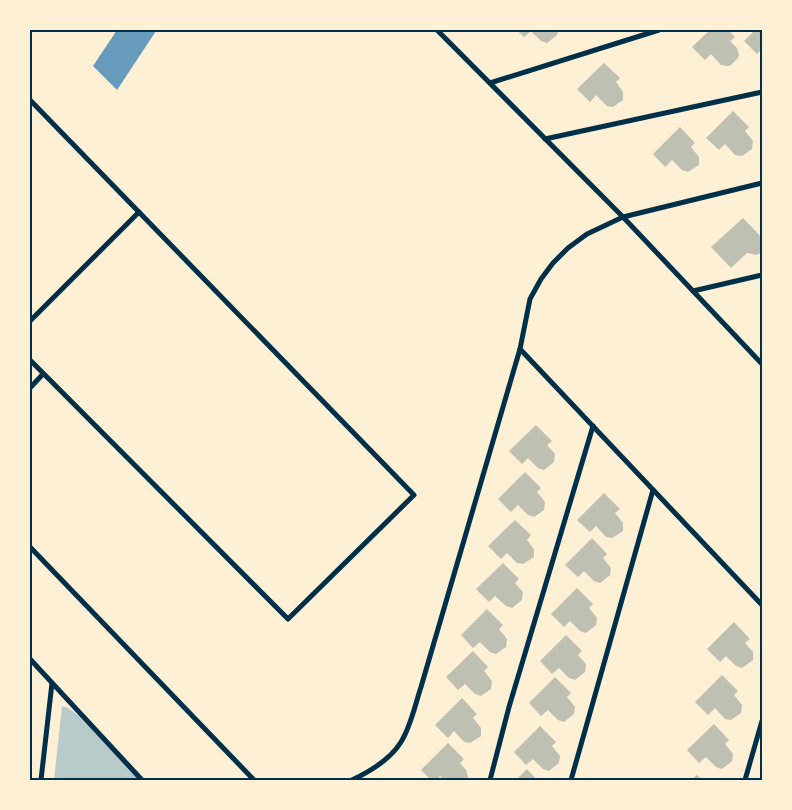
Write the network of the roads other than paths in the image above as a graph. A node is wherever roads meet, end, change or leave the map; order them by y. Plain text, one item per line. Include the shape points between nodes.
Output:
1 (437, 30) edge
2 (659, 30) edge
3 (490, 83) junction
4 (762, 92) edge
5 (30, 100) edge
6 (545, 139) junction
7 (762, 183) edge
8 (139, 212) junction
9 (623, 217) junction
10 (762, 275) edge
11 (693, 291) junction
12 (30, 321) edge
13 (520, 349) junction
14 (30, 360) edge
15 (761, 362) edge
16 (44, 374) junction
17 (30, 388) edge
18 (593, 426) junction
19 (653, 490) junction
20 (30, 547) edge
21 (762, 606) edge
22 (30, 659) edge
23 (52, 683) junction
24 (762, 721) edge
25 (41, 780) edge
26 (142, 780) edge
27 (254, 780) edge
28 (352, 780) edge
29 (490, 780) edge
30 (571, 780) edge
31 (745, 780) edge

1 - 3 street
2 - 3 street
3 - 6 street
4 - 6 street
5 - 8 street
6 - 9 street
7 - 9 street
8 - 12 street
8 - 16 street via 414,495 288,619
9 - 11 street
9 - 13 street via 587,234 553,263 530,300
10 - 11 street
11 - 15 street
13 - 18 street
13 - 28 street via 409,726 400,743 382,762
14 - 16 street
16 - 17 street
18 - 19 street
18 - 29 street
19 - 21 street
19 - 30 street
20 - 27 street
22 - 23 street
23 - 25 street
23 - 26 street
24 - 31 street

